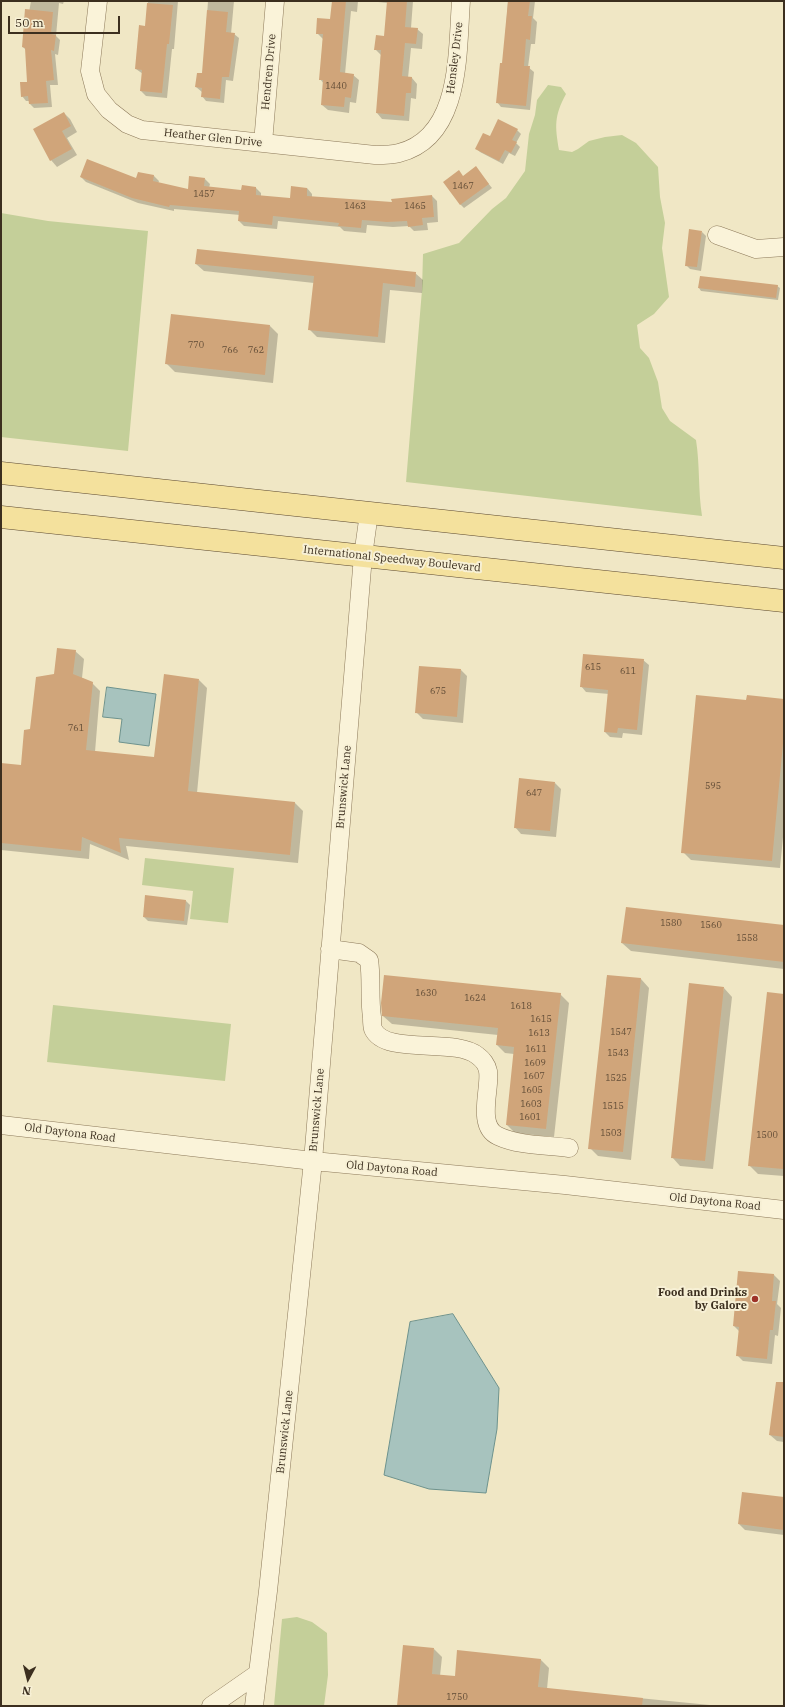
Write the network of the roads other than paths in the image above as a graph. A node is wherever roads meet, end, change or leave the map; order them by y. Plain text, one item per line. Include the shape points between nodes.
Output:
1 (98, 1) edge
2 (275, 1) edge
3 (461, 1) edge
4 (431, 134) joint
5 (263, 143) junction
6 (717, 234) dead end
7 (784, 247) edge
8 (1, 474) edge
9 (369, 513) junction
10 (1, 517) edge
11 (364, 556) junction
12 (784, 558) edge
13 (784, 601) edge
14 (330, 949) junction
15 (1, 1125) edge
16 (569, 1148) dead end
17 (313, 1162) junction
18 (784, 1210) edge
19 (257, 1674) junction
20 (211, 1706) edge
21 (254, 1706) edge

1 - 5 street, Heather Glen Drive via 90,71 96,94 109,110 128,124 142,130
2 - 5 street, Hendren Drive
3 - 4 street, Hensley Drive via 454,88 445,114
4 - 5 street, Heather Glen Drive via 414,147 399,154 375,155
6 - 7 street via 756,249
8 - 9 main road
9 - 11 street, Brunswick Lane
9 - 12 main road
10 - 11 main road, International Speedway Boulevard
11 - 13 main road, International Speedway Boulevard
11 - 14 street, Brunswick Lane
14 - 16 street via 359,953 369,960 373,1029 382,1040 467,1049 478,1056 488,1071 485,1116 496,1135 511,1141
14 - 17 street, Brunswick Lane
15 - 17 street, Old Daytona Road
17 - 18 street, Old Daytona Road via 565,1185
17 - 19 street, Brunswick Lane
19 - 20 street
19 - 21 street, Brunswick Lane

